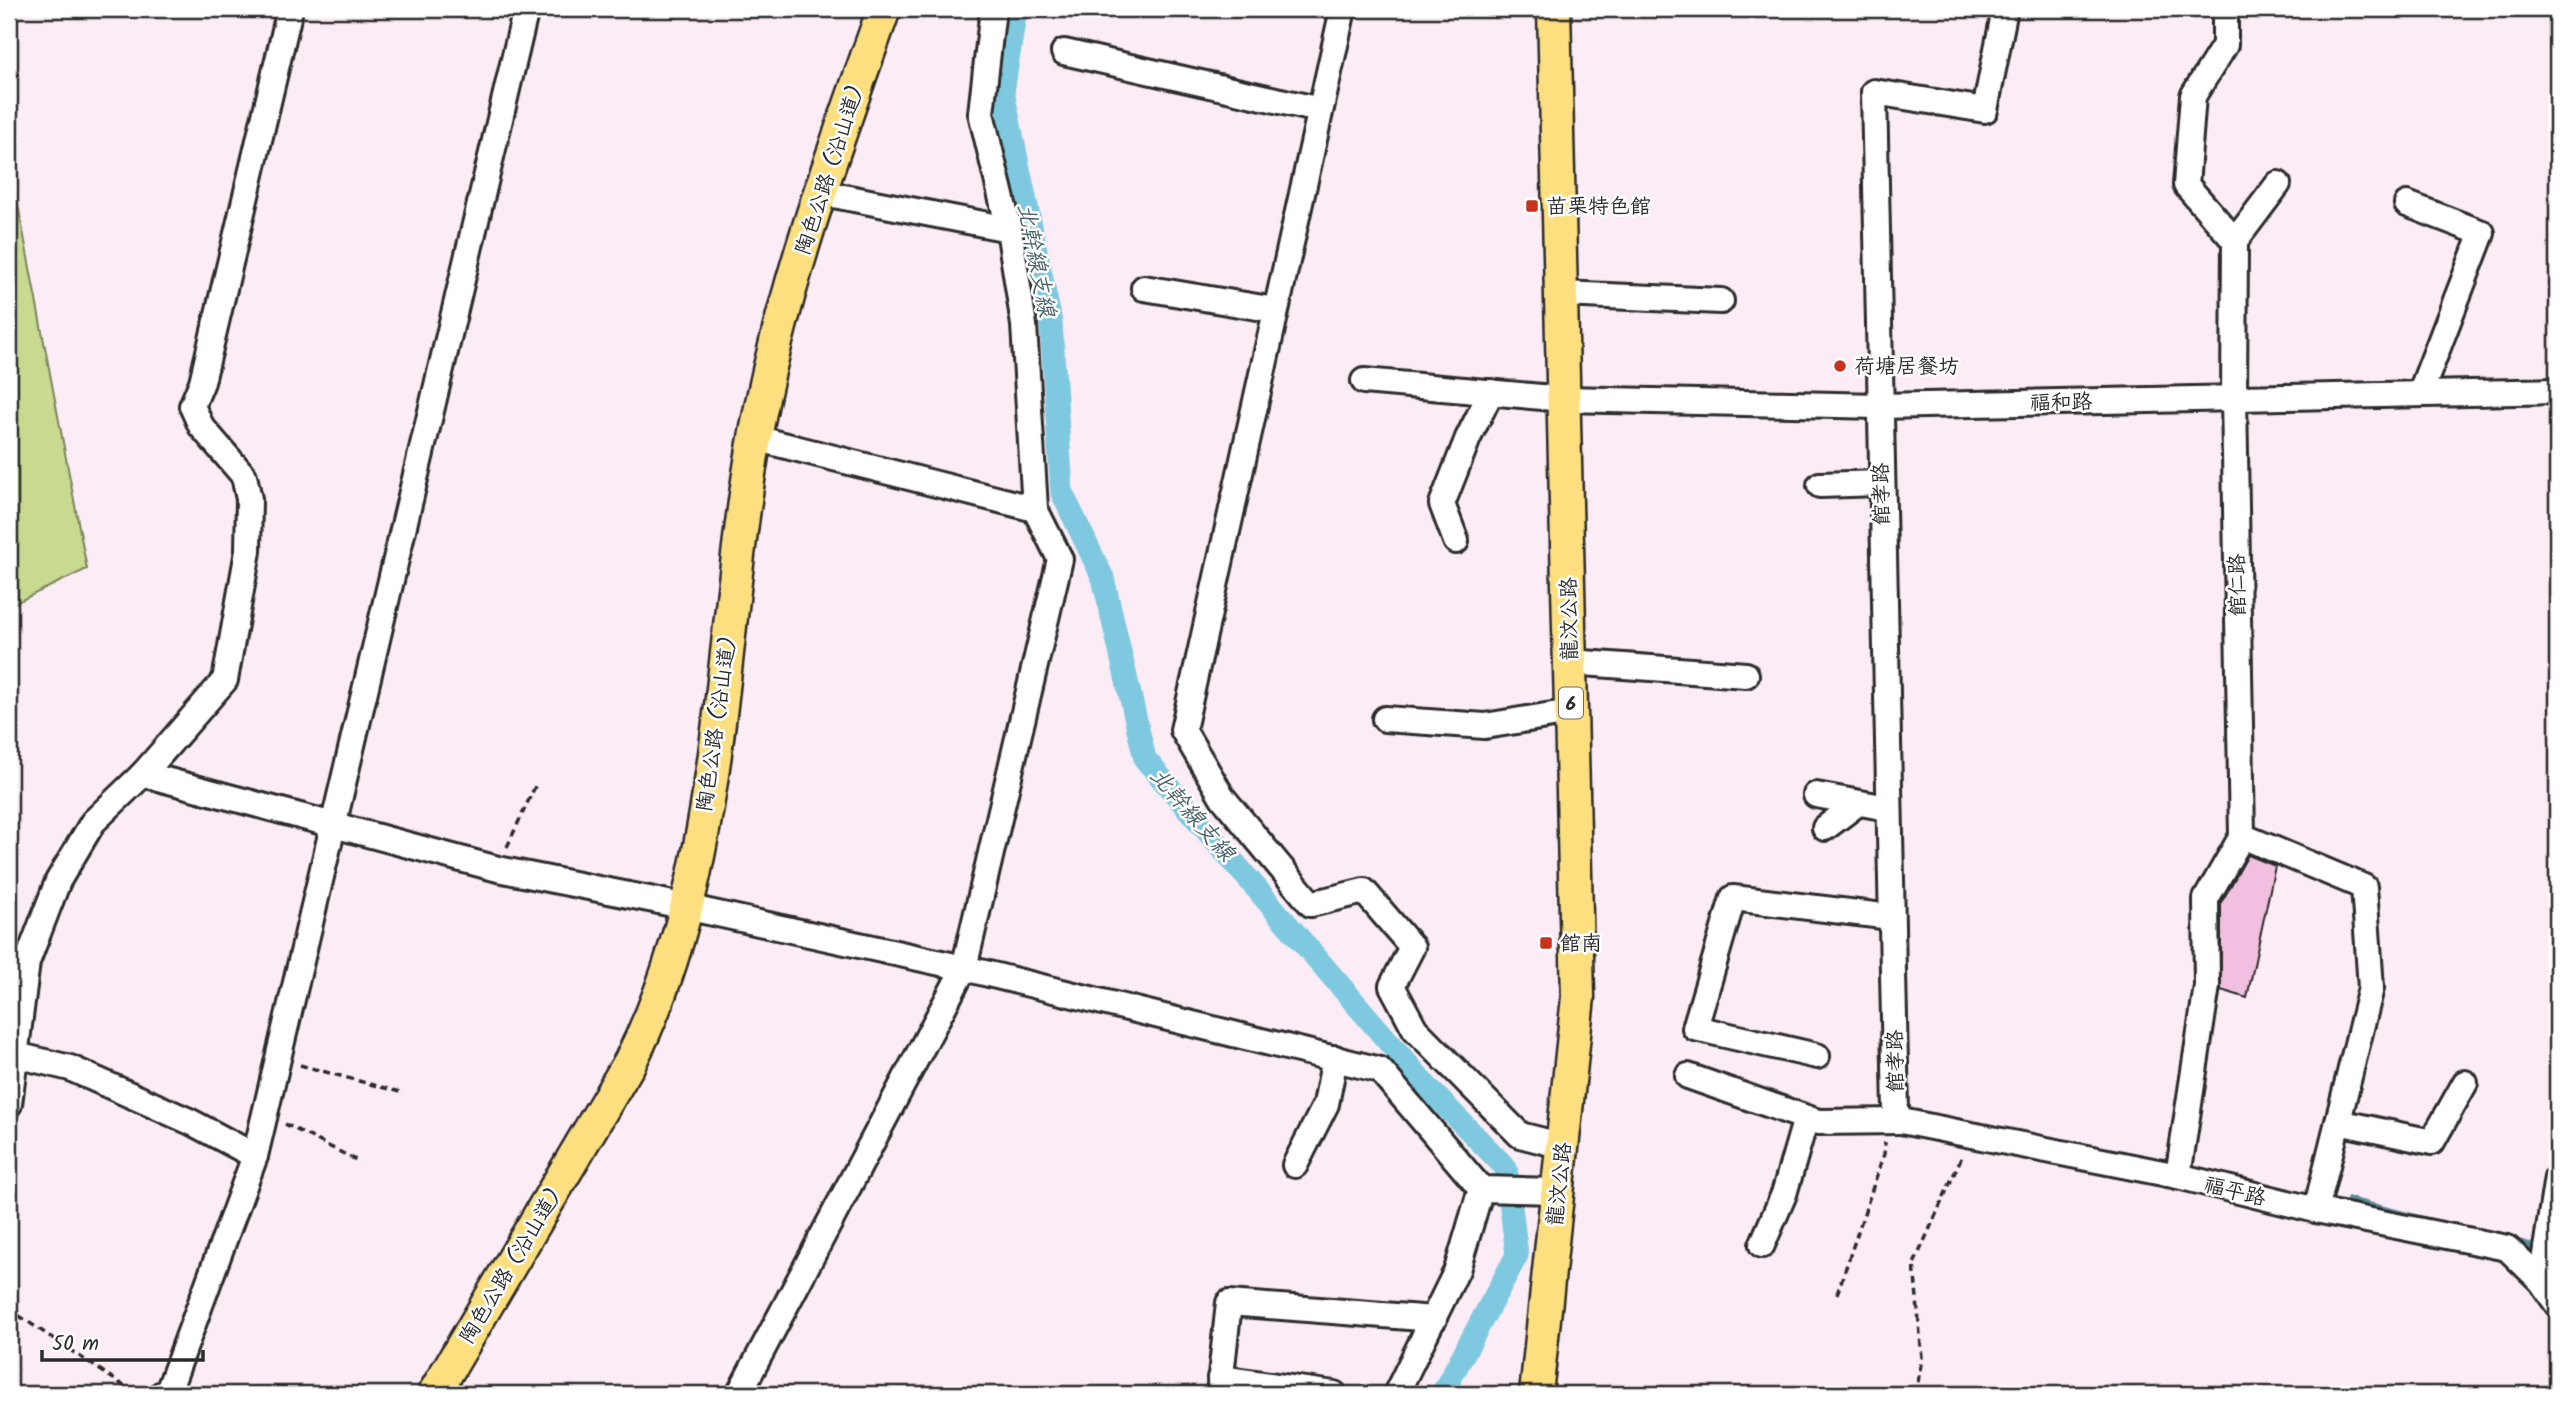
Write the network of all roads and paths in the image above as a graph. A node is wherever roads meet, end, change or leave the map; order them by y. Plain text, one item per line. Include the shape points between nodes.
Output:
1 (290, 9) edge
2 (526, 9) edge
3 (884, 9) edge
4 (993, 9) edge
5 (1343, 9) edge
6 (1554, 9) edge
7 (2005, 9) edge
8 (2225, 9) edge
9 (1064, 52) dead end
10 (1320, 110) junction
11 (2278, 184) dead end
12 (818, 192) junction
13 (2407, 204) dead end
14 (1009, 229) junction
15 (2235, 241) junction
16 (1144, 288) dead end
17 (1562, 294) junction
18 (1721, 301) dead end
19 (1275, 310) junction
20 (1364, 381) dead end
21 (2557, 391) edge
22 (1491, 392) junction
23 (2420, 394) junction
24 (2234, 398) junction
25 (1564, 399) junction
26 (1879, 406) junction
27 (755, 439) junction
28 (1880, 484) junction
29 (1821, 485) dead end
30 (1035, 509) junction
31 (1457, 541) dead end
32 (1570, 662) junction
33 (1746, 675) dead end
34 (1571, 712) junction
35 (1385, 719) dead end
36 (143, 774) junction
37 (537, 782) dead end
38 (1816, 795) dead end
39 (1858, 803) junction
40 (1888, 808) junction
41 (334, 826) junction
42 (1825, 828) dead end
43 (2242, 836) junction
44 (498, 869) junction
45 (686, 907) junction
46 (1891, 917) junction
47 (964, 968) junction
48 (16, 1055) junction
49 (1817, 1056) dead end
50 (278, 1058) junction
51 (1335, 1058) junction
52 (1688, 1076) dead end
53 (2465, 1083) dead end
54 (403, 1093) dead end
55 (9, 1104) edge
56 (265, 1113) junction
57 (1806, 1118) junction
58 (1895, 1118) junction
59 (2338, 1122) junction
60 (1971, 1135) junction
61 (1563, 1146) junction
62 (255, 1156) junction
63 (360, 1163) dead end
64 (1295, 1165) dead end
65 (2178, 1177) junction
66 (2557, 1177) edge
67 (1481, 1189) junction
68 (1558, 1191) junction
69 (2316, 1210) junction
70 (1762, 1245) dead end
71 (2541, 1281) junction
72 (1837, 1293) dead end
73 (2557, 1304) edge
74 (9, 1309) edge
75 (1434, 1319) junction
76 (1220, 1386) edge
77 (136, 1394) edge
78 (162, 1394) edge
79 (434, 1394) edge
80 (739, 1394) edge
81 (1334, 1394) edge
82 (1396, 1394) edge
83 (1536, 1394) edge
84 (1916, 1394) edge

1 - 36 street via 202,382 192,406 201,426 244,476 249,499 248,551 225,680
2 - 41 street
3 - 12 main road, 陶色公路 (沿山道)
4 - 14 street via 981,113
5 - 10 street
6 - 17 main road, 龍汶公路 / 6
7 - 26 street, 館孝路 via 1985,110 1874,92
8 - 15 street via 2225,45 2193,96 2186,186
9 - 10 street
10 - 19 street
11 - 15 street
12 - 14 street
12 - 27 main road, 陶色公路 (沿山道) via 778,334
13 - 23 street via 2482,233
14 - 30 street via 1024,325
15 - 24 street, 館仁路
16 - 19 street
17 - 18 street
17 - 25 main road, 龍汶公路 / 6
19 - 61 street via 1184,730 1223,798 1311,904 1364,891 1412,947 1392,986 1415,1029 1520,1135
20 - 22 street, 福和路
21 - 23 street, 福和路
22 - 25 street, 福和路
22 - 31 street via 1442,504
23 - 24 street, 福和路
24 - 26 street, 福和路
24 - 43 street, 館仁路
25 - 26 street, 福和路
25 - 32 main road, 龍汶公路 / 6
26 - 28 street, 館孝路
27 - 30 street
27 - 45 main road, 陶色公路 (沿山道) via 712,771
28 - 29 street
28 - 40 street, 館孝路
30 - 47 street via 1060,559
32 - 33 street
32 - 34 main road, 龍汶公路 / 6
34 - 35 street via 1485,726
34 - 61 main road, 龍汶公路 / 6 via 1578,997
36 - 41 street
36 - 48 street via 93,822 58,881 27,962
37 - 44 path
38 - 39 street
39 - 40 street
39 - 42 street
40 - 46 street, 館孝路
41 - 44 street
41 - 50 street
43 - 59 street via 2364,887 2371,988
43 - 65 street via 2206,899 2207,986
44 - 45 street
45 - 47 street
45 - 79 main road, 陶色公路 (沿山道) via 656,1011 635,1052
46 - 49 street via 1733,898 1695,1028
46 - 58 street, 館孝路
47 - 51 street
47 - 80 street
48 - 55 street
48 - 62 street via 70,1068
50 - 54 path
50 - 56 street
51 - 64 street via 1326,1104
51 - 67 street via 1380,1070
52 - 57 street, 福平路
53 - 59 street via 2432,1142
56 - 62 street
56 - 63 path
57 - 58 street, 福平路 via 1818,1122
57 - 70 street via 1784,1194
58 - 60 street, 福平路
58 - 72 path
59 - 69 street
60 - 65 street, 福平路
60 - 84 path via 1914,1264 1922,1358
61 - 68 main road, 龍汶公路 / 6
62 - 78 street via 168,1392
65 - 69 street, 福平路
66 - 71 street
67 - 68 street
67 - 75 street via 1457,1269
68 - 83 main road, 龍汶公路 / 6
69 - 71 street, 福平路 via 2507,1248
71 - 73 street, 福平路
74 - 77 path
75 - 76 street via 1229,1303
75 - 82 street
76 - 81 street

